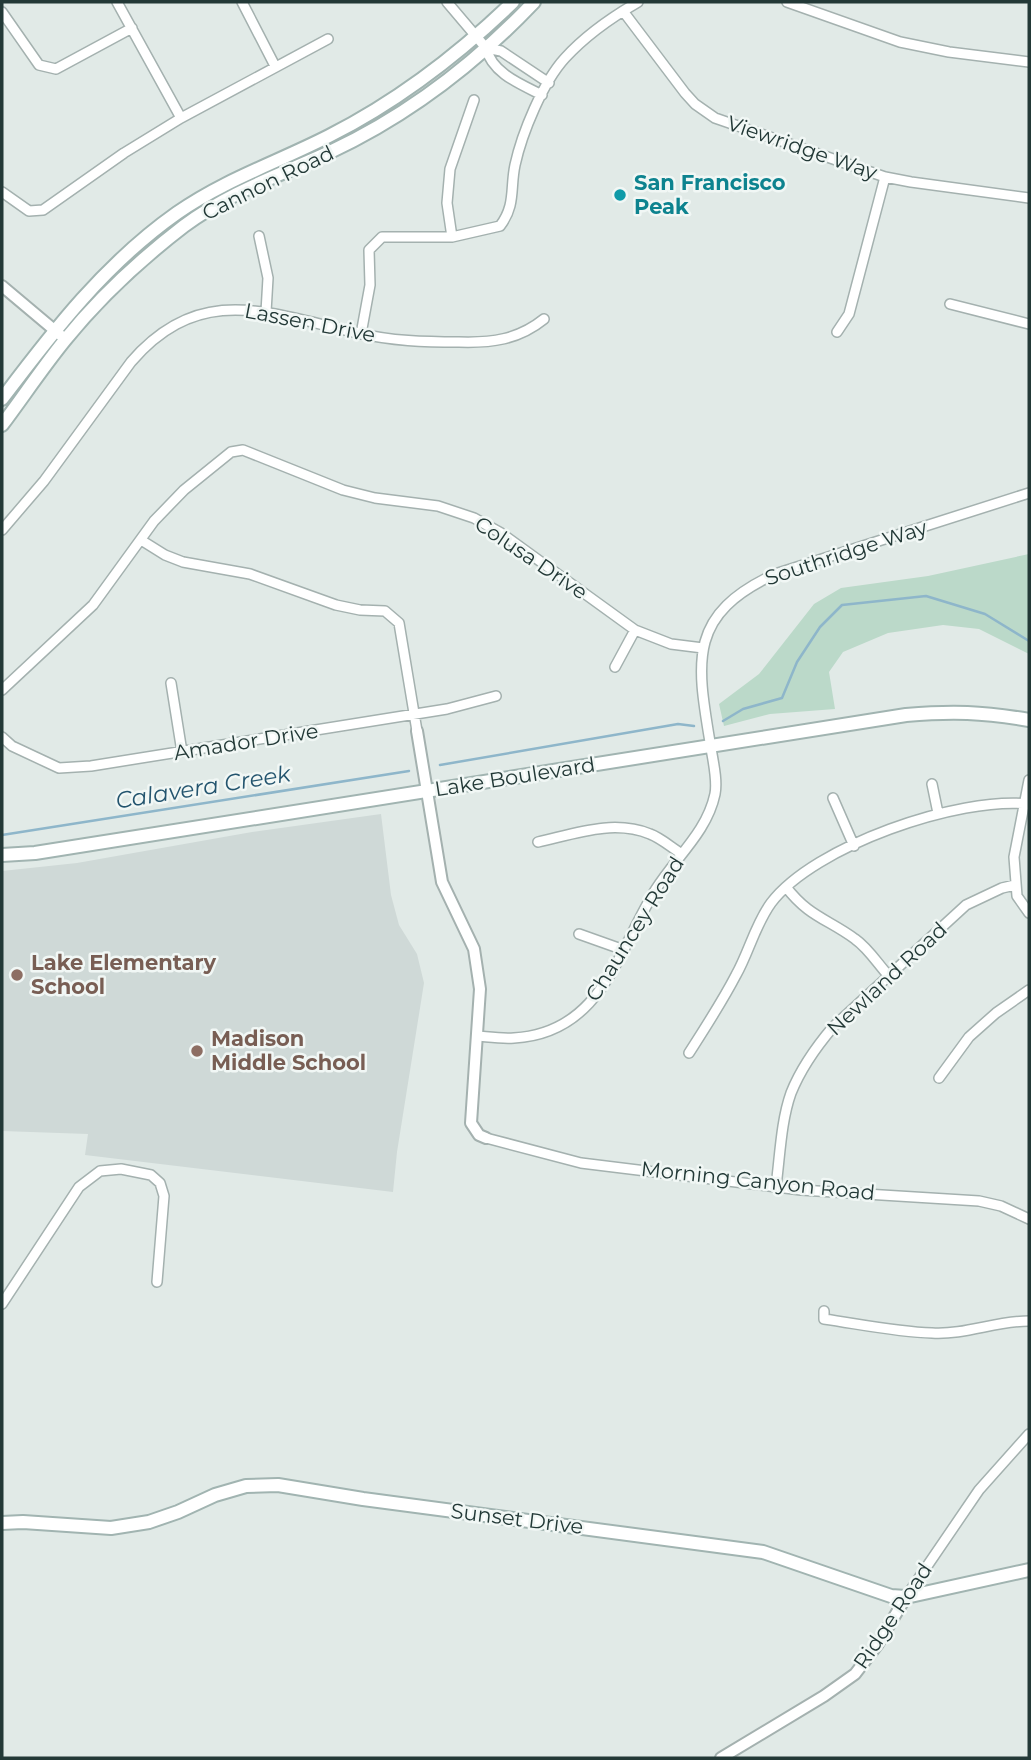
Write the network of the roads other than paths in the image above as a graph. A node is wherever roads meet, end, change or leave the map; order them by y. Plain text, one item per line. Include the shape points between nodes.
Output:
1 (117, 2) edge
2 (242, 2) edge
3 (447, 2) edge
4 (513, 2) edge
5 (534, 2) edge
6 (638, 2) edge
7 (787, 2) edge
8 (623, 11) junction
9 (2, 12) edge
10 (132, 29) junction
11 (476, 37) junction
12 (328, 39) dead end
13 (486, 48) junction
14 (1029, 62) edge
15 (275, 66) junction
16 (549, 83) junction
17 (542, 95) junction
18 (474, 100) dead end
19 (181, 118) junction
20 (885, 177) junction
21 (2, 192) edge
22 (1029, 198) edge
23 (259, 236) dead end
24 (452, 237) junction
25 (2, 286) edge
26 (950, 304) dead end
27 (266, 312) junction
28 (544, 319) dead end
29 (1029, 324) edge
30 (54, 330) junction
31 (836, 332) dead end
32 (361, 334) junction
33 (65, 340) junction
34 (2, 398) edge
35 (2, 425) edge
36 (1029, 493) edge
37 (2, 530) edge
38 (141, 540) junction
39 (635, 630) junction
40 (703, 648) junction
41 (615, 667) dead end
42 (171, 683) dead end
43 (2, 690) edge
44 (496, 696) dead end
45 (703, 701) joint
46 (414, 715) junction
47 (1029, 720) edge
48 (417, 731) joint
49 (2, 737) edge
50 (710, 746) junction
51 (182, 752) junction
52 (1029, 780) edge
53 (932, 784) dead end
54 (426, 792) junction
55 (834, 798) dead end
56 (1027, 804) edge
57 (938, 813) junction
58 (538, 842) dead end
59 (854, 846) junction
60 (682, 854) junction
61 (2, 855) edge
62 (1015, 885) junction
63 (786, 887) junction
64 (1029, 913) edge
65 (579, 934) dead end
66 (624, 950) junction
67 (888, 975) junction
68 (1029, 990) edge
69 (477, 1036) junction
70 (689, 1054) dead end
71 (939, 1078) dead end
72 (486, 1138) joint
73 (776, 1186) junction
74 (1029, 1219) edge
75 (157, 1282) dead end
76 (2, 1304) edge
77 (824, 1311) dead end
78 (1029, 1321) edge
79 (1029, 1434) edge
80 (2, 1523) edge
81 (1029, 1570) edge
82 (906, 1597) junction
83 (721, 1758) edge

1 - 10 street
2 - 15 street
3 - 11 street
4 - 11 main road, Cannon Road
5 - 13 main road, Cannon Road
6 - 8 street
7 - 14 street via 900,41
8 - 16 street via 572,51
8 - 20 street, Viewridge Way via 685,93 715,118
9 - 10 street via 39,65 57,69
10 - 19 street
11 - 13 street
11 - 30 main road, Cannon Road via 373,113 239,176 176,214 129,251
12 - 15 street
13 - 16 street via 501,51
13 - 17 street via 496,67
13 - 33 main road, Cannon Road via 380,125 246,189 184,226 98,302
15 - 19 street
16 - 17 street
17 - 24 street via 515,167 510,214 500,226
18 - 24 street via 450,169 447,203
19 - 21 street via 43,210 29,211
20 - 22 street, Viewridge Way
20 - 31 street via 849,314
23 - 27 street via 268,278
24 - 32 street via 382,237 369,250 370,285
25 - 30 street
26 - 29 street
27 - 32 street, Lassen Drive
27 - 37 street, Lassen Drive via 205,313 166,329 142,349
28 - 32 street, Lassen Drive via 509,339 487,342 420,342
30 - 33 street
30 - 34 main road, Cannon Road
33 - 35 main road, Cannon Road
36 - 40 street, Southridge Way via 763,579 724,608 708,628
38 - 39 street, Colusa Drive via 184,490 231,452 243,450 343,490 438,506 474,518
38 - 43 street via 93,605
38 - 46 street via 183,562 250,574 336,605 385,611 399,623
39 - 40 street, Colusa Drive via 671,644
39 - 41 street
40 - 45 street, Southridge Way
42 - 51 street
44 - 46 street, Amador Drive
45 - 50 street, Chauncey Road
46 - 48 street
46 - 51 street, Amador Drive
47 - 50 main road, Lake Boulevard via 983,712 906,715
48 - 54 street
49 - 51 street, Amador Drive via 58,768
50 - 54 main road, Lake Boulevard
50 - 60 street, Chauncey Road via 716,791 704,824
52 - 56 street
53 - 57 street
54 - 61 main road, Lake Boulevard
54 - 69 street via 442,882 474,949 480,989
55 - 59 street
56 - 57 street via 984,804
56 - 62 street via 1014,857
57 - 59 street
58 - 60 street via 620,827 653,835
59 - 63 street via 825,859
60 - 66 street, Chauncey Road via 657,887
62 - 64 street
62 - 67 street, Newland Road via 966,905
63 - 67 street via 822,921 857,940
63 - 70 street via 771,902 737,975
65 - 66 street
66 - 69 street, Chauncey Road via 599,995 558,1027 534,1036
67 - 73 street, Newland Road via 833,1027 800,1073 787,1110
68 - 71 street via 969,1037
69 - 72 street via 471,1123
72 - 73 street, Morning Canyon Road via 581,1163
73 - 74 street, Morning Canyon Road via 959,1198 1001,1206
75 - 76 street via 164,1196 160,1183 151,1175 111,1168 92,1175 79,1187
77 - 78 street via 824,1319 933,1333
79 - 82 street, Ridge Road via 979,1490
80 - 82 main road, Sunset Drive via 111,1528 149,1522 246,1486 278,1485 763,1552 891,1596
81 - 82 main road, Sunset Drive
82 - 83 street, Ridge Road via 855,1674

